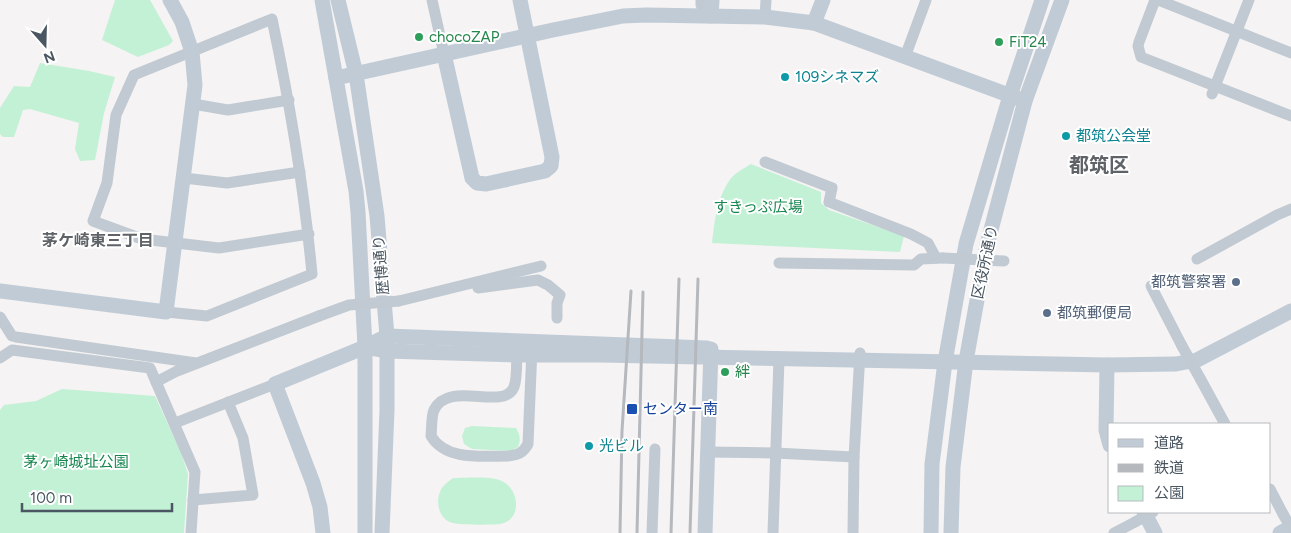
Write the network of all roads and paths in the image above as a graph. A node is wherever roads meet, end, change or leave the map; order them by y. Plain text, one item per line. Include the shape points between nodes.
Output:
1 (170, 0) edge
2 (322, 0) edge
3 (338, 0) edge
4 (432, 0) edge
5 (520, 0) edge
6 (766, 0) edge
7 (823, 0) edge
8 (926, 0) edge
9 (1042, 0) edge
10 (1062, 0) edge
11 (1156, 0) edge
12 (1248, 0) edge
13 (706, 5) edge
14 (765, 17) junction
15 (814, 23) junction
16 (1236, 32) junction
17 (528, 36) junction
18 (192, 52) junction
19 (444, 54) junction
20 (1291, 54) edge
21 (904, 57) junction
22 (356, 74) junction
23 (336, 78) junction
24 (1213, 90) junction
25 (1010, 96) junction
26 (289, 100) junction
27 (1025, 101) junction
28 (193, 104) junction
29 (1291, 116) edge
30 (764, 162) dead end
31 (300, 172) junction
32 (184, 178) junction
33 (1291, 209) edge
34 (309, 234) junction
35 (175, 243) junction
36 (940, 258) junction
37 (1197, 259) dead end
38 (1004, 261) dead end
39 (779, 263) dead end
40 (541, 266) dead end
41 (1151, 286) dead end
42 (449, 290) junction
43 (0, 291) edge
44 (1291, 311) edge
45 (166, 312) junction
46 (0, 317) edge
47 (557, 318) dead end
48 (387, 343) junction
49 (365, 347) junction
50 (517, 348) junction
51 (532, 348) junction
52 (711, 353) junction
53 (859, 357) junction
54 (0, 358) edge
55 (946, 358) junction
56 (779, 359) junction
57 (966, 361) junction
58 (196, 363) junction
59 (1107, 365) junction
60 (156, 382) junction
61 (274, 384) junction
62 (228, 402) junction
63 (175, 423) junction
64 (1224, 423) edge
65 (1108, 438) edge
66 (655, 449) dead end
67 (708, 452) junction
68 (775, 453) junction
69 (854, 457) junction
70 (1271, 491) edge
71 (193, 500) junction
72 (1140, 517) edge
73 (1288, 523) edge
74 (191, 533) edge
75 (323, 533) edge
76 (365, 533) edge
77 (382, 533) edge
78 (652, 533) edge
79 (704, 533) edge
80 (773, 533) edge
81 (853, 533) edge
82 (930, 533) edge
83 (950, 533) edge
84 (1114, 533) edge
85 (1156, 533) edge
86 (1280, 533) edge

1 - 18 street
2 - 23 street, 歴博通り
3 - 22 street, 歴博通り
4 - 19 street
5 - 17 street
6 - 14 street
7 - 15 street
8 - 21 street
9 - 25 street, 区役所通り
10 - 27 street, 区役所通り
11 - 16 street
11 - 24 street via 1139,42 1141,57
12 - 16 street
13 - 14 street
13 - 17 street via 623,16
14 - 15 street
15 - 21 street
16 - 20 street
16 - 24 street
17 - 19 street
17 - 19 street via 552,166 545,171 486,184 477,183 472,178
18 - 26 street via 272,19
18 - 28 street
18 - 35 street via 134,75 116,115 107,183 93,221 142,239
19 - 22 street
21 - 25 street
22 - 23 street
22 - 48 street, 歴博通り via 377,216
23 - 49 street, 歴博通り via 356,190
24 - 29 street
25 - 27 street
25 - 55 street, 区役所通り via 966,244
26 - 28 street via 228,110
26 - 31 street
27 - 57 street, 区役所通り via 987,245
28 - 32 street
30 - 36 street via 832,188 830,202 911,234 928,243
31 - 32 street via 227,183
31 - 34 street
32 - 35 street
33 - 37 street
34 - 35 street via 218,248
34 - 45 street via 312,274 207,316
35 - 45 street
36 - 38 street, bridge
36 - 39 street via 921,259 914,265
40 - 42 street
41 - 64 street, bridge
42 - 47 street via 538,280 560,295
42 - 58 street, bridge via 399,301 349,305
43 - 45 street
44 - 59 street via 1198,360 1176,364
46 - 58 street via 16,337
48 - 49 street
48 - 50 street
48 - 77 street, 歴博通り
49 - 61 street
49 - 76 street, 歴博通り
50 - 51 street
50 - 51 street via 514,388 509,393 501,397 451,396 440,400 433,411 431,436 440,448 454,454 508,456 516,456 525,449 528,444
51 - 52 street
52 - 53 street
52 - 56 street
52 - 67 street
53 - 55 street
53 - 56 street
53 - 69 street
54 - 60 street via 12,350 150,368
55 - 57 street
55 - 82 street, 区役所通り via 932,464
56 - 68 street
57 - 59 street
57 - 83 street, 区役所通り
58 - 60 street
59 - 65 street
60 - 63 street
61 - 62 street
61 - 75 street via 313,483
62 - 63 street
62 - 71 street via 242,438 253,494
63 - 71 street via 195,472
66 - 78 street
67 - 68 street
67 - 79 street
68 - 69 street
68 - 80 street
69 - 81 street
70 - 73 street
71 - 74 street
72 - 84 street
72 - 85 street
73 - 86 street

